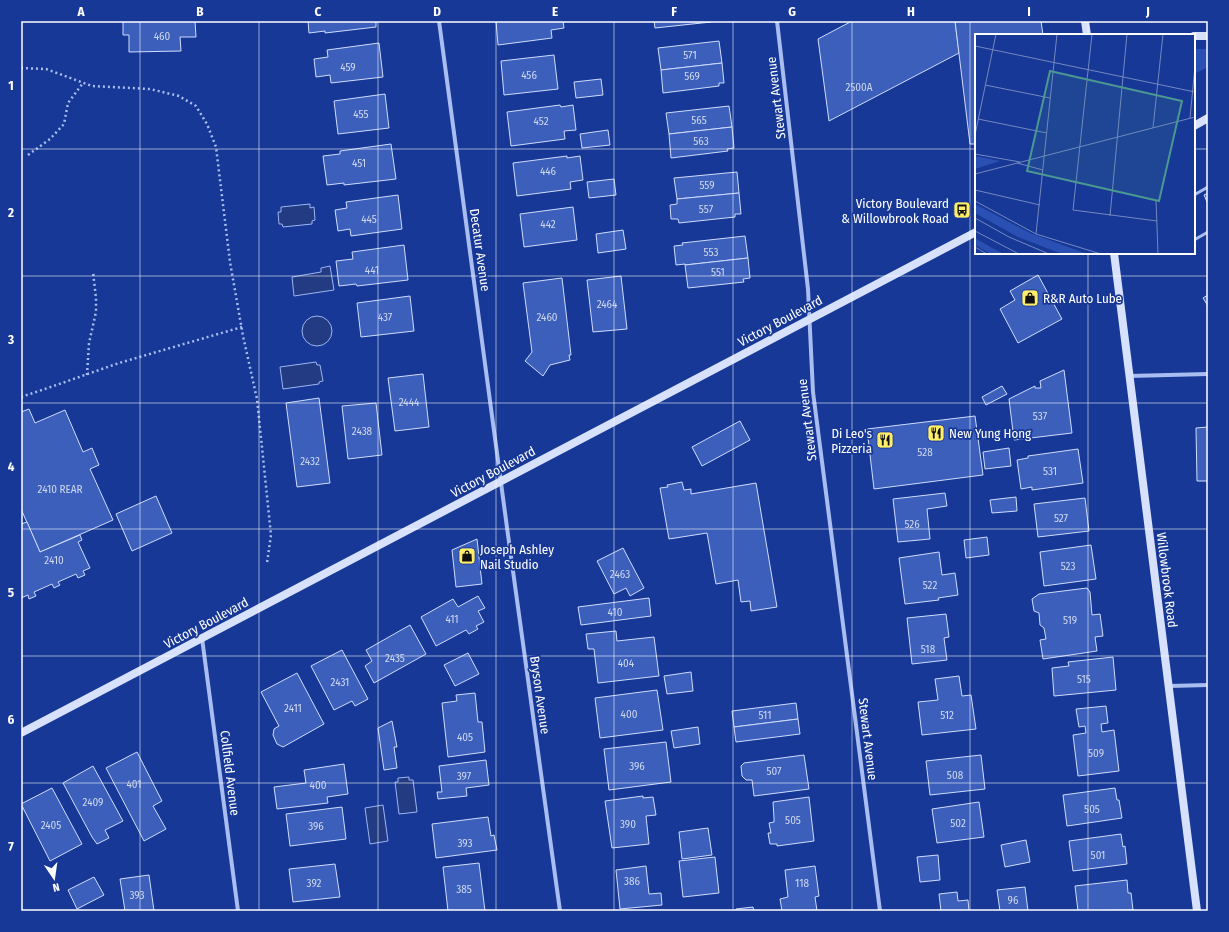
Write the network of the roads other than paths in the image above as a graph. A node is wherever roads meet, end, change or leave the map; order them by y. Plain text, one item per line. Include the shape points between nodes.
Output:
1 (439, 21) edge
2 (777, 21) edge
3 (1085, 21) edge
4 (1087, 34) edge
5 (1195, 36) edge
6 (1208, 36) edge
7 (1208, 118) edge
8 (1195, 125) edge
9 (1208, 187) edge
10 (1195, 194) edge
11 (1208, 232) edge
12 (975, 233) edge
13 (1195, 239) edge
14 (1114, 254) edge
15 (810, 319) junction
16 (1208, 374) edge
17 (1129, 376) junction
18 (501, 481) junction
19 (202, 638) junction
20 (1208, 685) edge
21 (1169, 686) junction
22 (21, 733) edge
23 (238, 911) edge
24 (560, 911) edge
25 (880, 911) edge
26 (1197, 911) edge

1 - 18 street, Decatur Avenue
2 - 15 street, Stewart Avenue
3 - 4 main road
5 - 6 main road
7 - 8 main road
9 - 10 lane
11 - 13 lane
12 - 15 main road, Victory Boulevard
14 - 17 main road, Willowbrook Road
15 - 18 main road, Victory Boulevard
15 - 25 street, Stewart Avenue via 813,392
16 - 17 street
17 - 21 main road, Willowbrook Road
18 - 19 main road, Victory Boulevard
18 - 24 street, Bryson Avenue
19 - 22 main road, Victory Boulevard
19 - 23 street, Collfield Avenue
20 - 21 street
21 - 26 main road, Willowbrook Road

